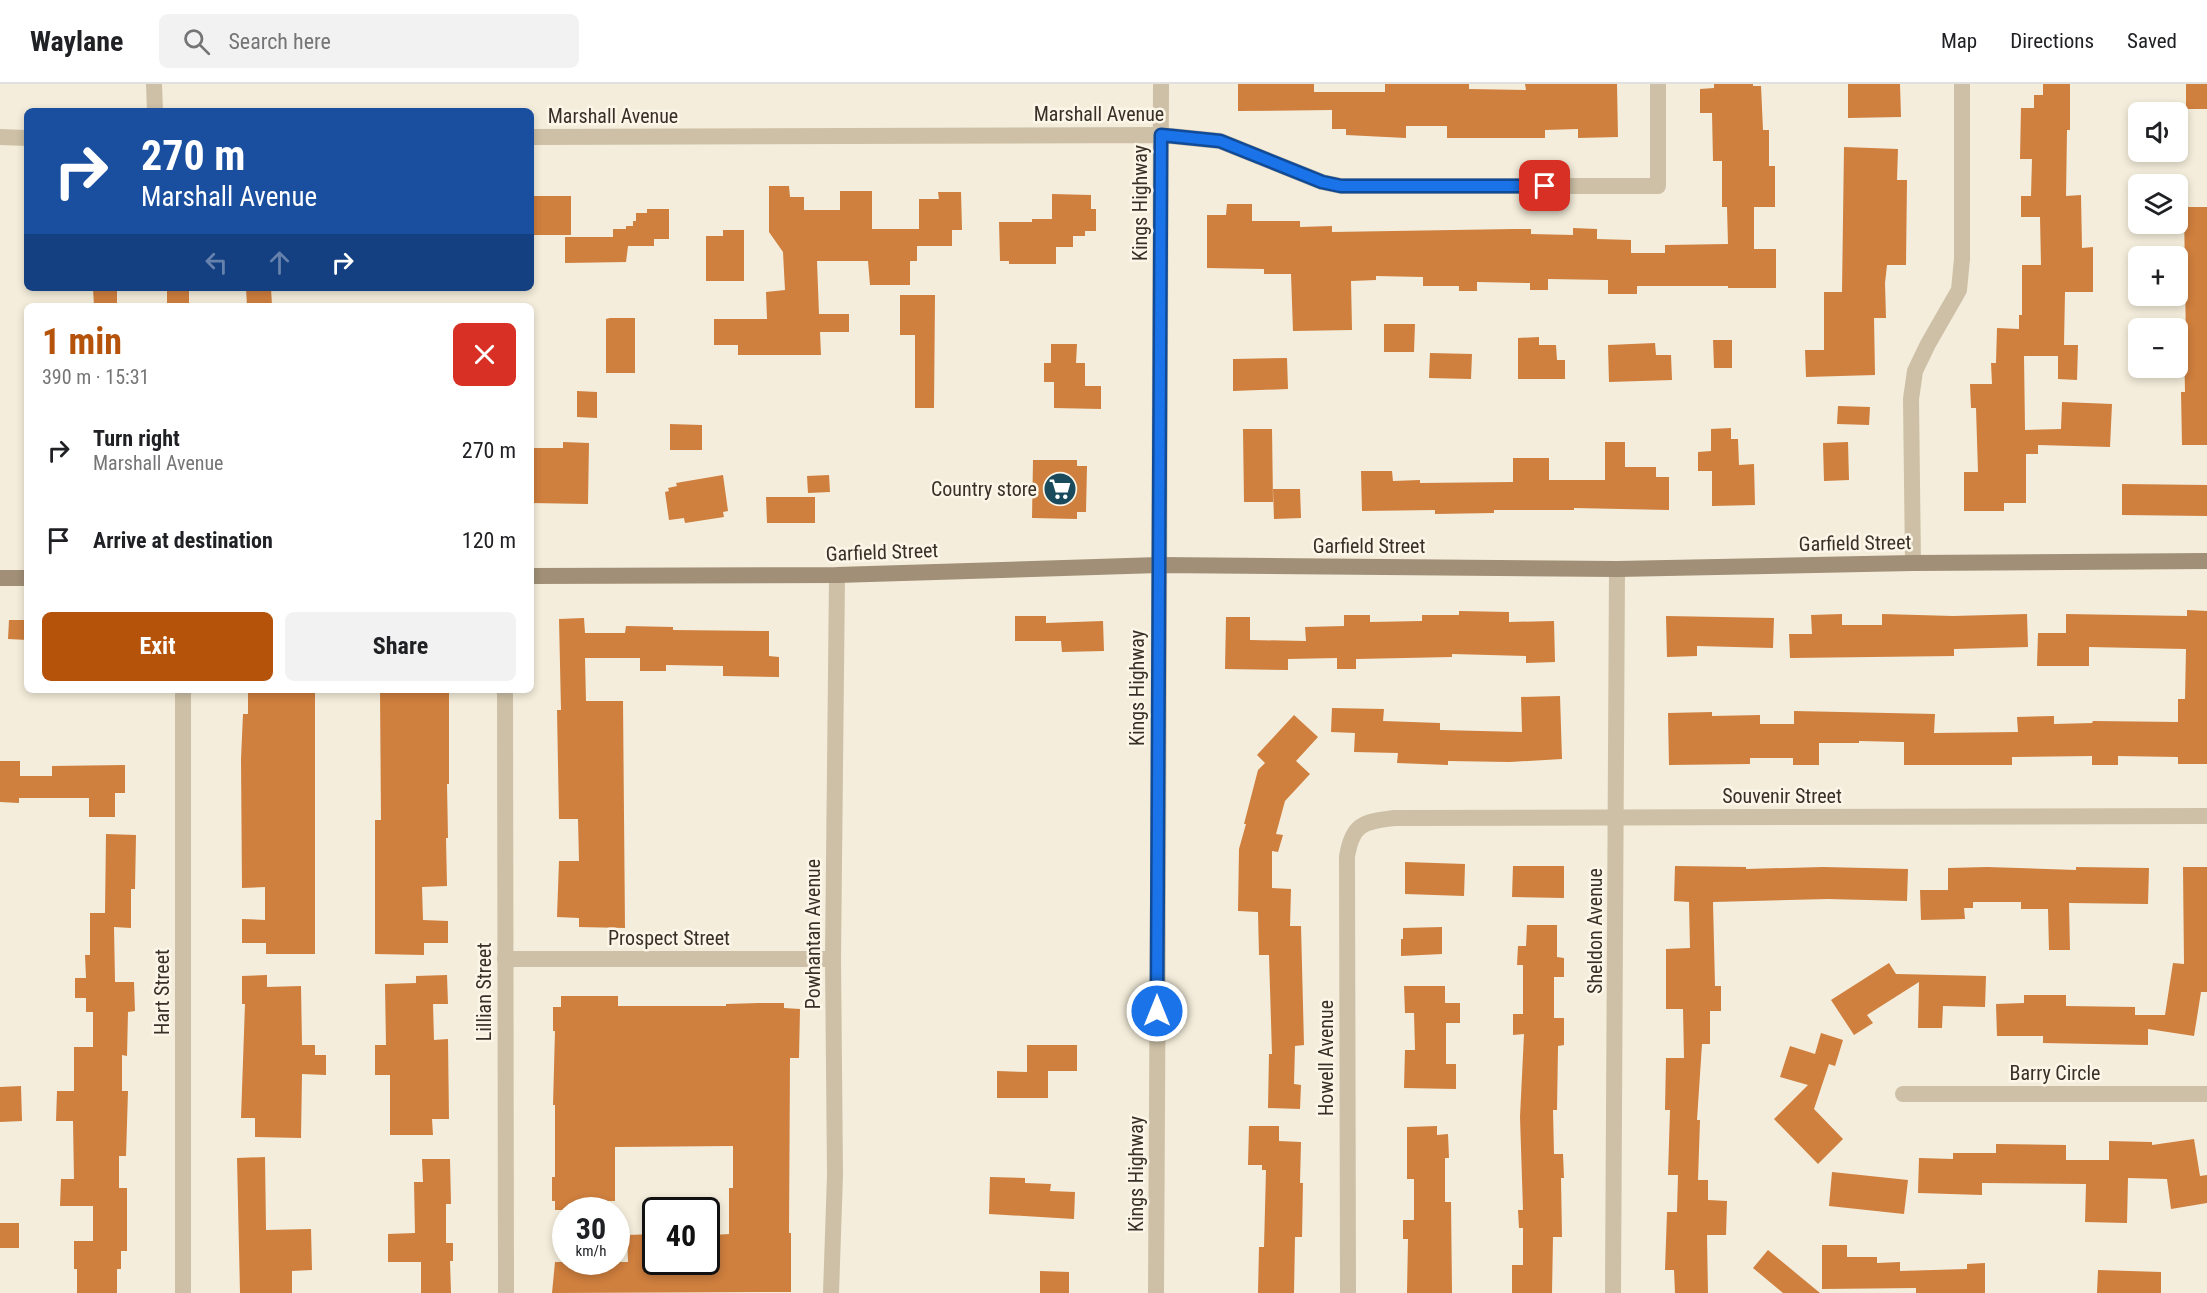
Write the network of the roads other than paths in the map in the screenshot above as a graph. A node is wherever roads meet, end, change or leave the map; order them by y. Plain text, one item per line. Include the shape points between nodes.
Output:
1 (154, 84) edge
2 (1161, 84) edge
3 (1658, 84) edge
4 (1962, 84) edge
5 (155, 108) edge
6 (1161, 135) junction
7 (0, 137) edge
8 (534, 137) edge
9 (24, 138) edge
10 (2207, 561) edge
11 (1913, 563) junction
12 (1159, 565) junction
13 (1617, 569) junction
14 (837, 575) junction
15 (534, 576) edge
16 (0, 578) edge
17 (24, 578) edge
18 (183, 693) edge
19 (505, 693) edge
20 (2207, 816) edge
21 (1617, 817) junction
22 (1359, 827) joint
23 (505, 959) junction
24 (833, 959) junction
25 (1903, 1094) dead end
26 (2207, 1094) edge
27 (183, 1293) edge
28 (506, 1293) edge
29 (831, 1293) edge
30 (1156, 1293) edge
31 (1348, 1293) edge
32 (1614, 1293) edge

1 - 5 street
2 - 6 street, Kings Highway
3 - 6 street, Marshall Avenue via 1658,186 1341,186 1220,141
4 - 11 street via 1959,290 1915,371 1911,399
6 - 8 street, Marshall Avenue
6 - 12 street, Kings Highway
7 - 9 street
10 - 11 main road, Garfield Street
11 - 13 main road, Garfield Street
12 - 13 main road, Garfield Street
12 - 14 main road, Garfield Street
12 - 30 street, Kings Highway
13 - 21 street, Sheldon Avenue
14 - 15 main road, Garfield Street
14 - 24 street, Powhantan Avenue
16 - 17 main road
18 - 27 street, Hart Street
19 - 23 street, Lillian Street
20 - 21 street, Souvenir Street
21 - 22 street, Souvenir Street via 1394,818
21 - 32 street, Sheldon Avenue
22 - 31 street, Howell Avenue via 1349,838 1347,857
23 - 24 street, Prospect Street
23 - 28 street, Lillian Street
24 - 29 street, Powhantan Avenue
25 - 26 street, Barry Circle

